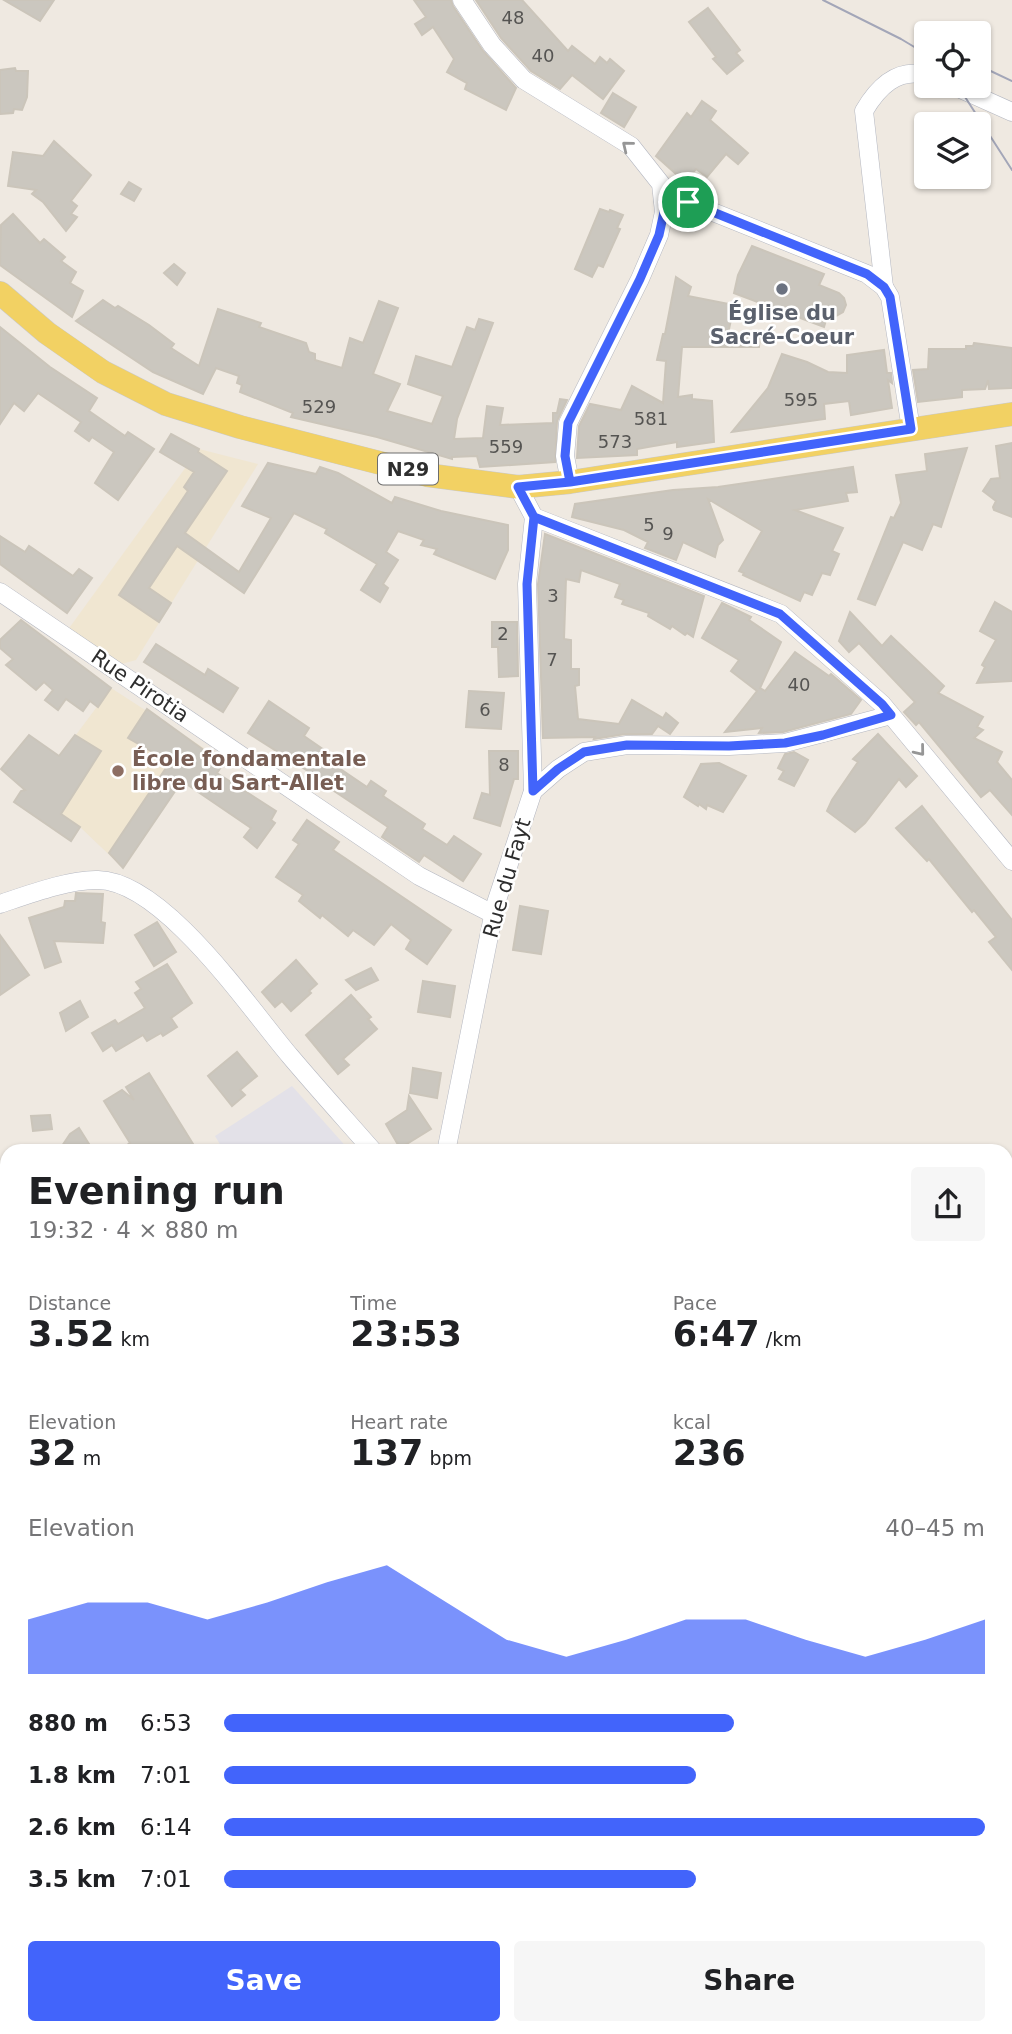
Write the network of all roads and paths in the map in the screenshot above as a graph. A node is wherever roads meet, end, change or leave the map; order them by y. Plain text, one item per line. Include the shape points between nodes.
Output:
1 (462, 0) edge
2 (914, 72) edge
3 (977, 98) edge
4 (1010, 115) edge
5 (663, 201) junction
6 (884, 287) junction
7 (0, 293) edge
8 (1012, 414) edge
9 (911, 429) junction
10 (570, 482) junction
11 (518, 487) junction
12 (534, 517) junction
13 (0, 592) edge
14 (891, 715) junction
15 (533, 791) junction
16 (1012, 861) edge
17 (0, 904) edge
18 (493, 914) junction
19 (367, 1144) edge
20 (448, 1144) edge

5 -> 1 street via 661,184 631,146 524,80 492,45
2 - 6 street via 902,74 874,93 864,111
3 - 4 street
5 - 6 street via 688,202 867,274
5 - 10 street via 659,235 568,423 565,456
6 - 9 street via 890,297
7 - 11 main road, N29 via 103,372 166,404 427,475
8 - 9 main road, N29
9 - 10 main road, N29
10 - 11 main road, N29
11 - 12 street
12 - 14 street via 780,614
12 - 15 street, Rue du Fayt via 527,584
13 - 18 street, Rue Pirotia via 419,876
14 - 15 street via 785,743 627,745 584,752
14 -> 16 street
15 - 18 street, Rue du Fayt
17 - 19 street via 46,889 98,880 139,894 198,945
18 - 20 street, Rue du Fayt

